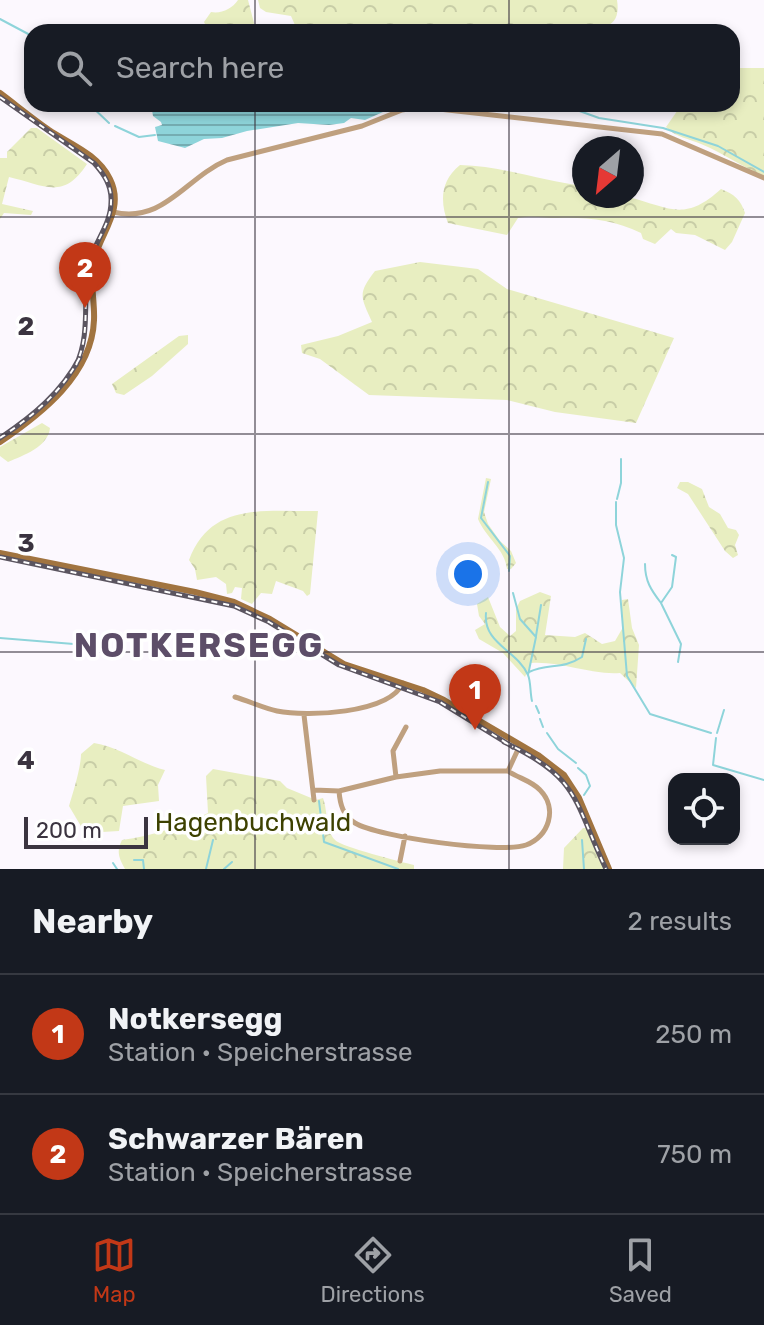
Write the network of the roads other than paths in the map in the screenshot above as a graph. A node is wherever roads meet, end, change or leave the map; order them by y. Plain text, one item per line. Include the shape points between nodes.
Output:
1 (0, 93) edge
2 (24, 110) edge
3 (27, 112) edge
4 (399, 112) edge
5 (466, 112) edge
6 (764, 178) edge
7 (113, 212) junction
8 (0, 442) edge
9 (0, 553) edge
10 (403, 683) junction
11 (235, 697) dead end
12 (304, 715) junction
13 (406, 727) dead end
14 (520, 745) junction
15 (508, 771) junction
16 (396, 777) junction
17 (314, 790) junction
18 (339, 791) junction
19 (314, 800) dead end
20 (405, 836) junction
21 (400, 861) dead end
22 (609, 869) edge

1 - 2 main road
3 - 7 main road via 98,162 112,182
4 - 7 street via 227,160 151,211
5 - 6 street via 662,134
7 - 8 main road via 93,264 94,323 86,352 51,402
9 - 10 main road via 234,602 334,659
10 - 12 street via 398,691 358,709
10 - 14 main road via 444,700
11 - 12 street
12 - 17 street
13 - 16 street via 393,751
14 - 15 street
14 - 22 main road via 551,764 571,785
15 - 16 street
15 - 20 street via 540,790 550,807 547,825 534,842 513,847 466,845
16 - 18 street
17 - 18 street
17 - 19 street
18 - 20 street via 351,821
20 - 21 street

